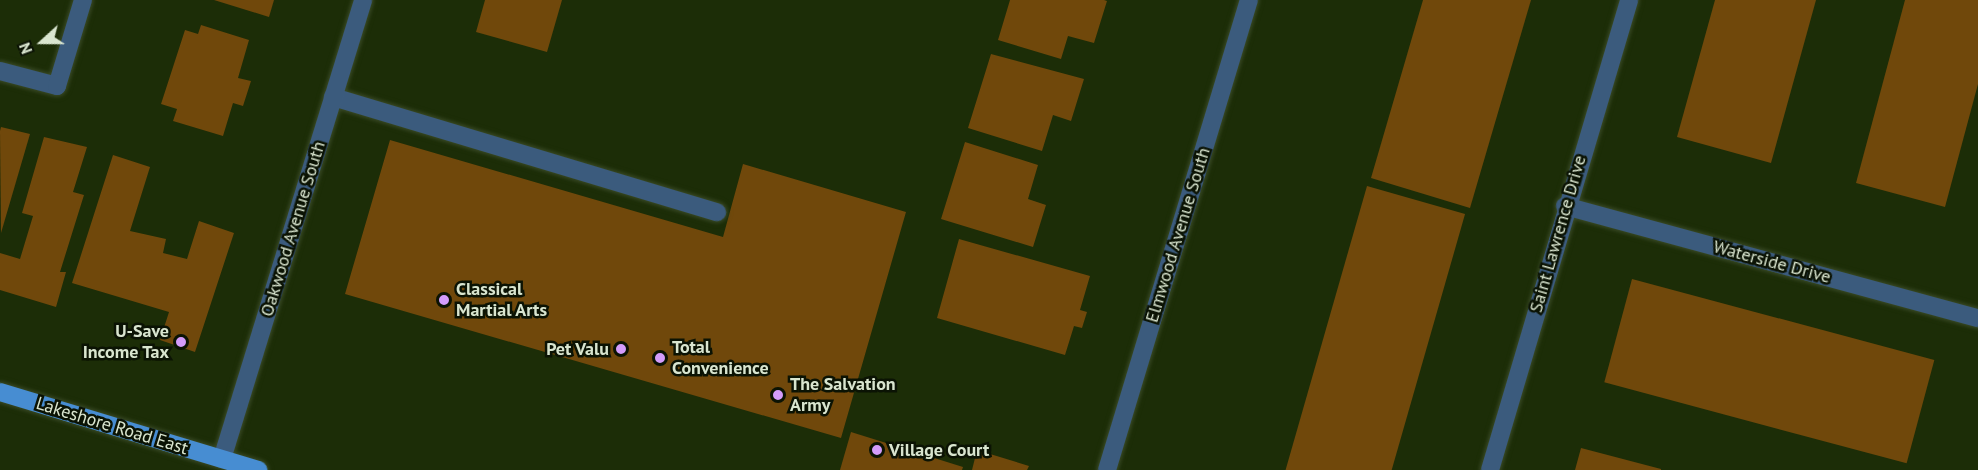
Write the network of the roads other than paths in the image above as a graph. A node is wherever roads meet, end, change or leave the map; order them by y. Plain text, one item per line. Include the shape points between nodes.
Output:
1 (83, 0) edge
2 (363, 0) edge
3 (1249, 0) edge
4 (1629, 0) edge
5 (0, 70) edge
6 (333, 97) junction
7 (1566, 206) junction
8 (717, 212) dead end
9 (1978, 318) edge
10 (0, 392) edge
11 (222, 459) junction
12 (259, 470) edge
13 (1107, 470) edge
14 (1490, 470) edge

1 - 5 street via 57,87
2 - 6 street, Oakwood Avenue South
3 - 13 street, Elmwood Avenue South
4 - 7 street, Saint Lawrence Drive
6 - 8 street
6 - 11 street, Oakwood Avenue South
7 - 9 street, Waterside Drive
7 - 14 street, Saint Lawrence Drive
10 - 11 main road, Lakeshore Road East
11 - 12 main road, Lakeshore Road East

